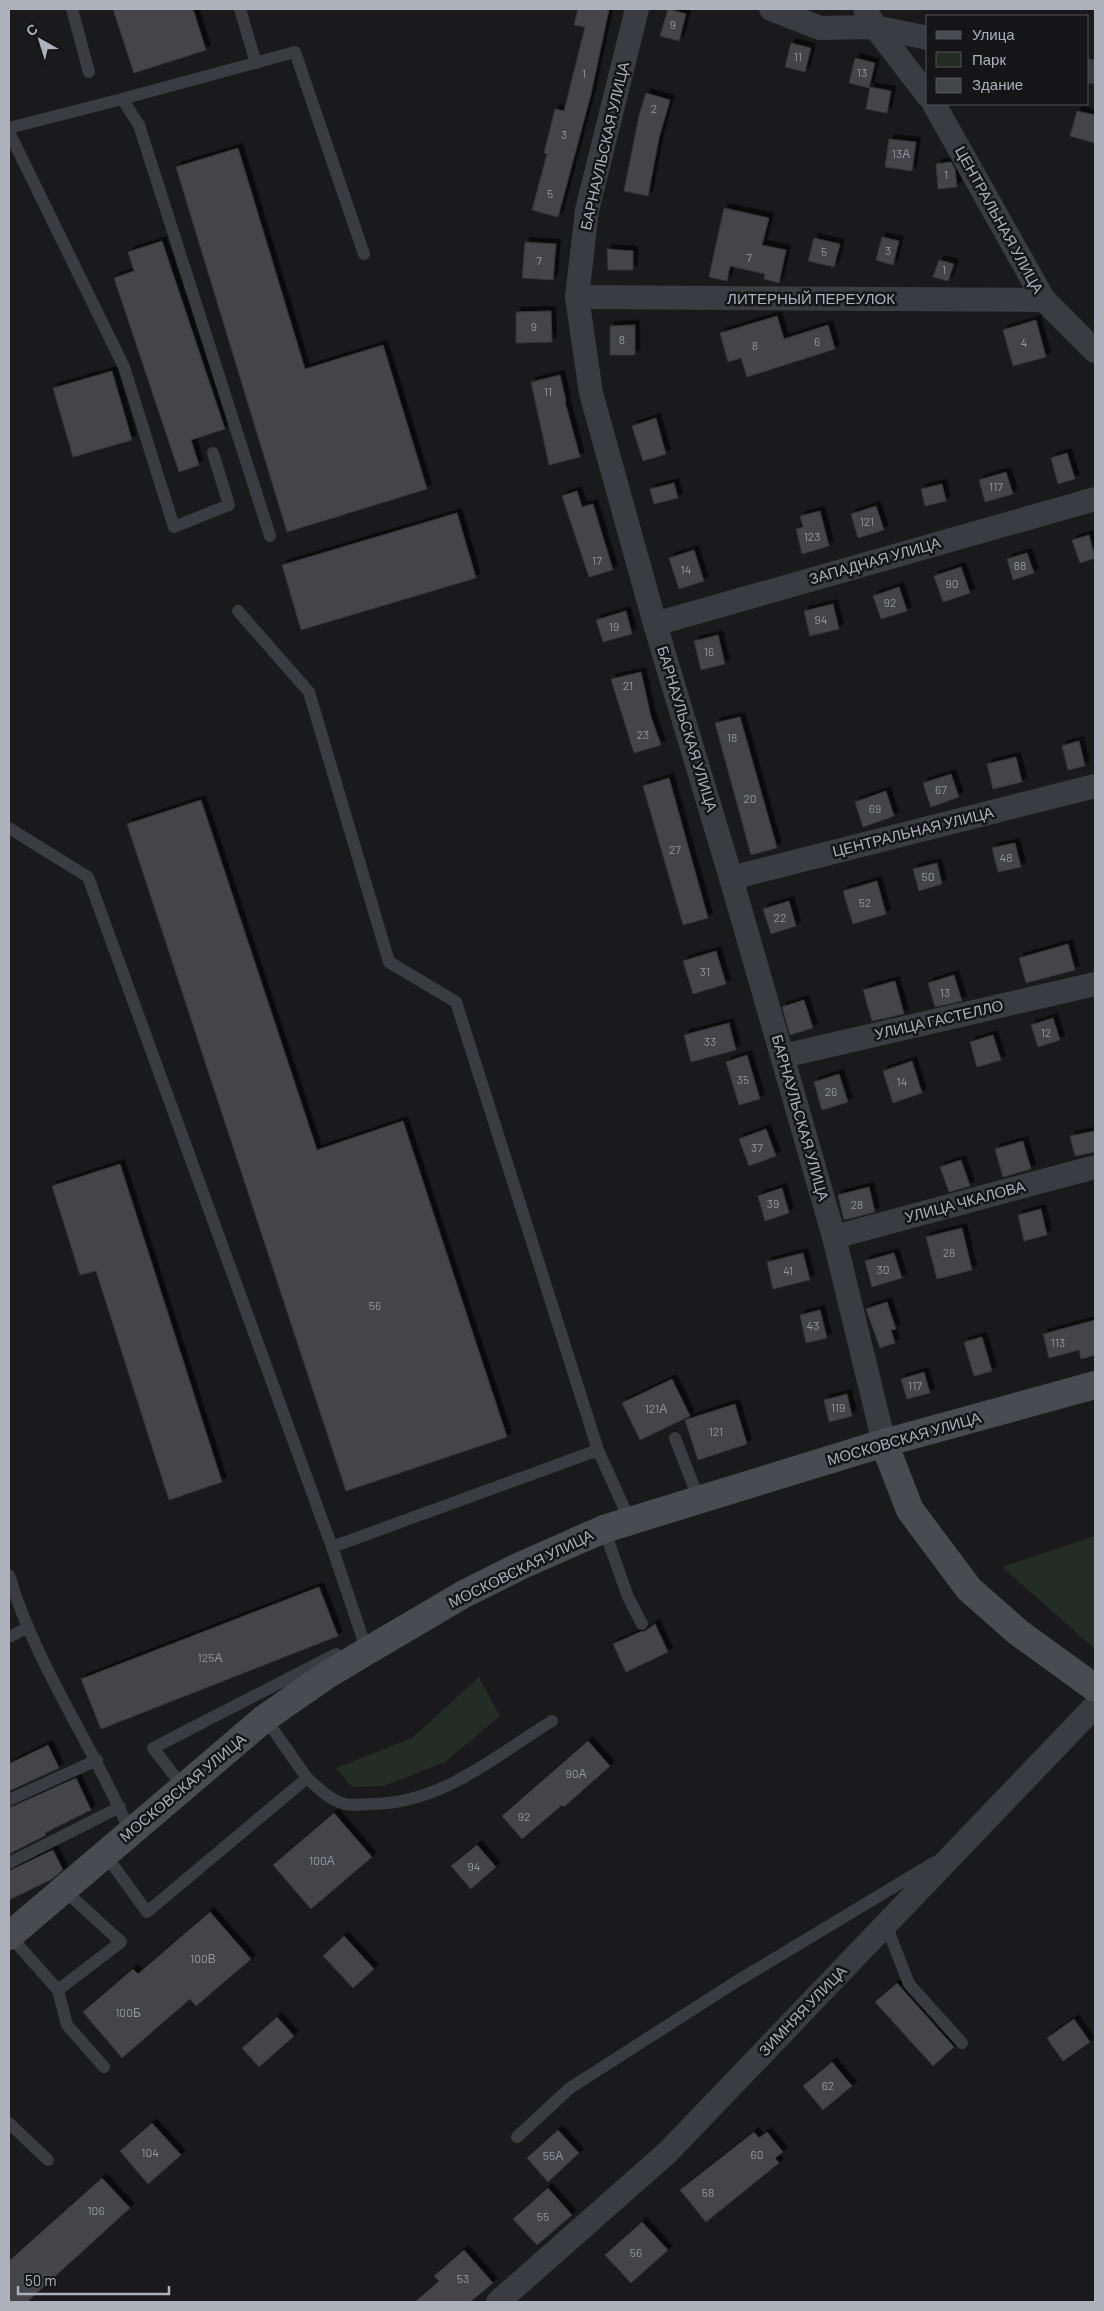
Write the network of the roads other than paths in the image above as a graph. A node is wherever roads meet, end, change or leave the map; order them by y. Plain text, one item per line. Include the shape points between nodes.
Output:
1 (72, 9) edge
2 (240, 9) edge
3 (636, 9) edge
4 (771, 9) edge
5 (870, 18) edge
6 (926, 37) edge
7 (256, 63) junction
8 (89, 72) dead end
9 (926, 93) edge
10 (122, 100) junction
11 (935, 105) edge
12 (9, 130) edge
13 (364, 254) dead end
14 (577, 297) junction
15 (1044, 300) junction
16 (1095, 350) edge
17 (213, 453) dead end
18 (1095, 499) edge
19 (270, 536) dead end
20 (238, 611) dead end
21 (655, 624) junction
22 (1095, 786) edge
23 (9, 828) edge
24 (731, 878) junction
25 (1095, 984) edge
26 (783, 1056) junction
27 (1095, 1167) edge
28 (834, 1237) junction
29 (1095, 1385) edge
30 (675, 1438) dead end
31 (884, 1443) junction
32 (598, 1450) junction
33 (699, 1500) junction
34 (630, 1522) junction
35 (604, 1529) junction
36 (332, 1547) junction
37 (9, 1575) edge
38 (642, 1624) dead end
39 (27, 1628) junction
40 (9, 1637) edge
41 (367, 1651) junction
42 (336, 1654) dead end
43 (1095, 1688) edge
44 (1095, 1706) edge
45 (265, 1718) junction
46 (552, 1721) dead end
47 (97, 1760) junction
48 (307, 1778) junction
49 (183, 1787) junction
50 (9, 1800) edge
51 (120, 1807) junction
52 (130, 1832) junction
53 (957, 1849) junction
54 (105, 1854) junction
55 (9, 1863) edge
56 (64, 1890) junction
57 (886, 1925) junction
58 (9, 1936) edge
59 (58, 1990) junction
60 (962, 2042) dead end
61 (104, 2067) dead end
62 (9, 2123) edge
63 (517, 2137) dead end
64 (48, 2160) dead end
65 (498, 2302) edge

1 - 8 lane
2 - 7 lane
3 - 14 street, БАРНАУЛЬСКАЯ УЛИЦА via 587,210
4 - 5 street via 820,28
5 - 6 street
5 - 9 street
7 - 10 lane
7 - 13 lane via 295,52
10 - 12 lane
10 - 19 lane via 139,126
11 - 15 street, ЦЕНТРАЛЬНАЯ УЛИЦА
12 - 17 lane via 124,367 174,527 229,505
14 - 15 street, ЛИТЕРНЫЙ ПЕРЕУЛОК
14 - 21 street, БАРНАУЛЬСКАЯ УЛИЦА via 591,393
15 - 16 street, ЦЕНТРАЛЬНАЯ УЛИЦА
18 - 21 street, ЗАПАДНАЯ УЛИЦА
20 - 32 lane via 309,692 389,962 456,1002
21 - 24 street, БАРНАУЛЬСКАЯ УЛИЦА
22 - 24 street, ЦЕНТРАЛЬНАЯ УЛИЦА
23 - 36 lane via 88,877
24 - 26 street, БАРНАУЛЬСКАЯ УЛИЦА
25 - 26 street, УЛИЦА ГАСТЕЛЛО
26 - 28 street, БАРНАУЛЬСКАЯ УЛИЦА
27 - 28 street, УЛИЦА ЧКАЛОВА
28 - 31 street, БАРНАУЛЬСКАЯ УЛИЦА
29 - 31 main road, МОСКОВСКАЯ УЛИЦА
30 - 33 lane
31 - 33 main road, МОСКОВСКАЯ УЛИЦА
31 - 43 main road via 910,1510 969,1589 1019,1633
32 - 34 lane
32 - 36 lane
33 - 34 main road, МОСКОВСКАЯ УЛИЦА
34 - 35 main road, МОСКОВСКАЯ УЛИЦА
35 - 38 lane via 628,1597
35 - 41 main road, МОСКОВСКАЯ УЛИЦА via 472,1590
36 - 41 lane
37 - 39 lane
39 - 40 lane
39 - 47 lane
41 - 45 main road, МОСКОВСКАЯ УЛИЦА
42 - 49 lane via 153,1748
44 - 53 street, ЗИМНЯЯ УЛИЦА
45 - 48 lane
45 - 49 main road, МОСКОВСКАЯ УЛИЦА
46 - 48 lane via 499,1758 463,1778 427,1795 393,1804 345,1804 323,1793
47 - 50 lane
47 - 51 lane
48 - 54 lane via 147,1912
49 - 52 main road, МОСКОВСКАЯ УЛИЦА
51 - 52 lane
51 - 55 lane
52 - 54 main road, МОСКОВСКАЯ УЛИЦА
53 - 57 street, ЗИМНЯЯ УЛИЦА
53 - 63 lane via 734,1982 570,2088
54 - 56 main road, МОСКОВСКАЯ УЛИЦА
56 - 58 main road, МОСКОВСКАЯ УЛИЦА
56 - 59 lane via 121,1942
57 - 60 lane via 909,1984
57 - 65 street, ЗИМНЯЯ УЛИЦА via 668,2152
58 - 59 lane
59 - 61 lane via 67,2025
62 - 64 lane

